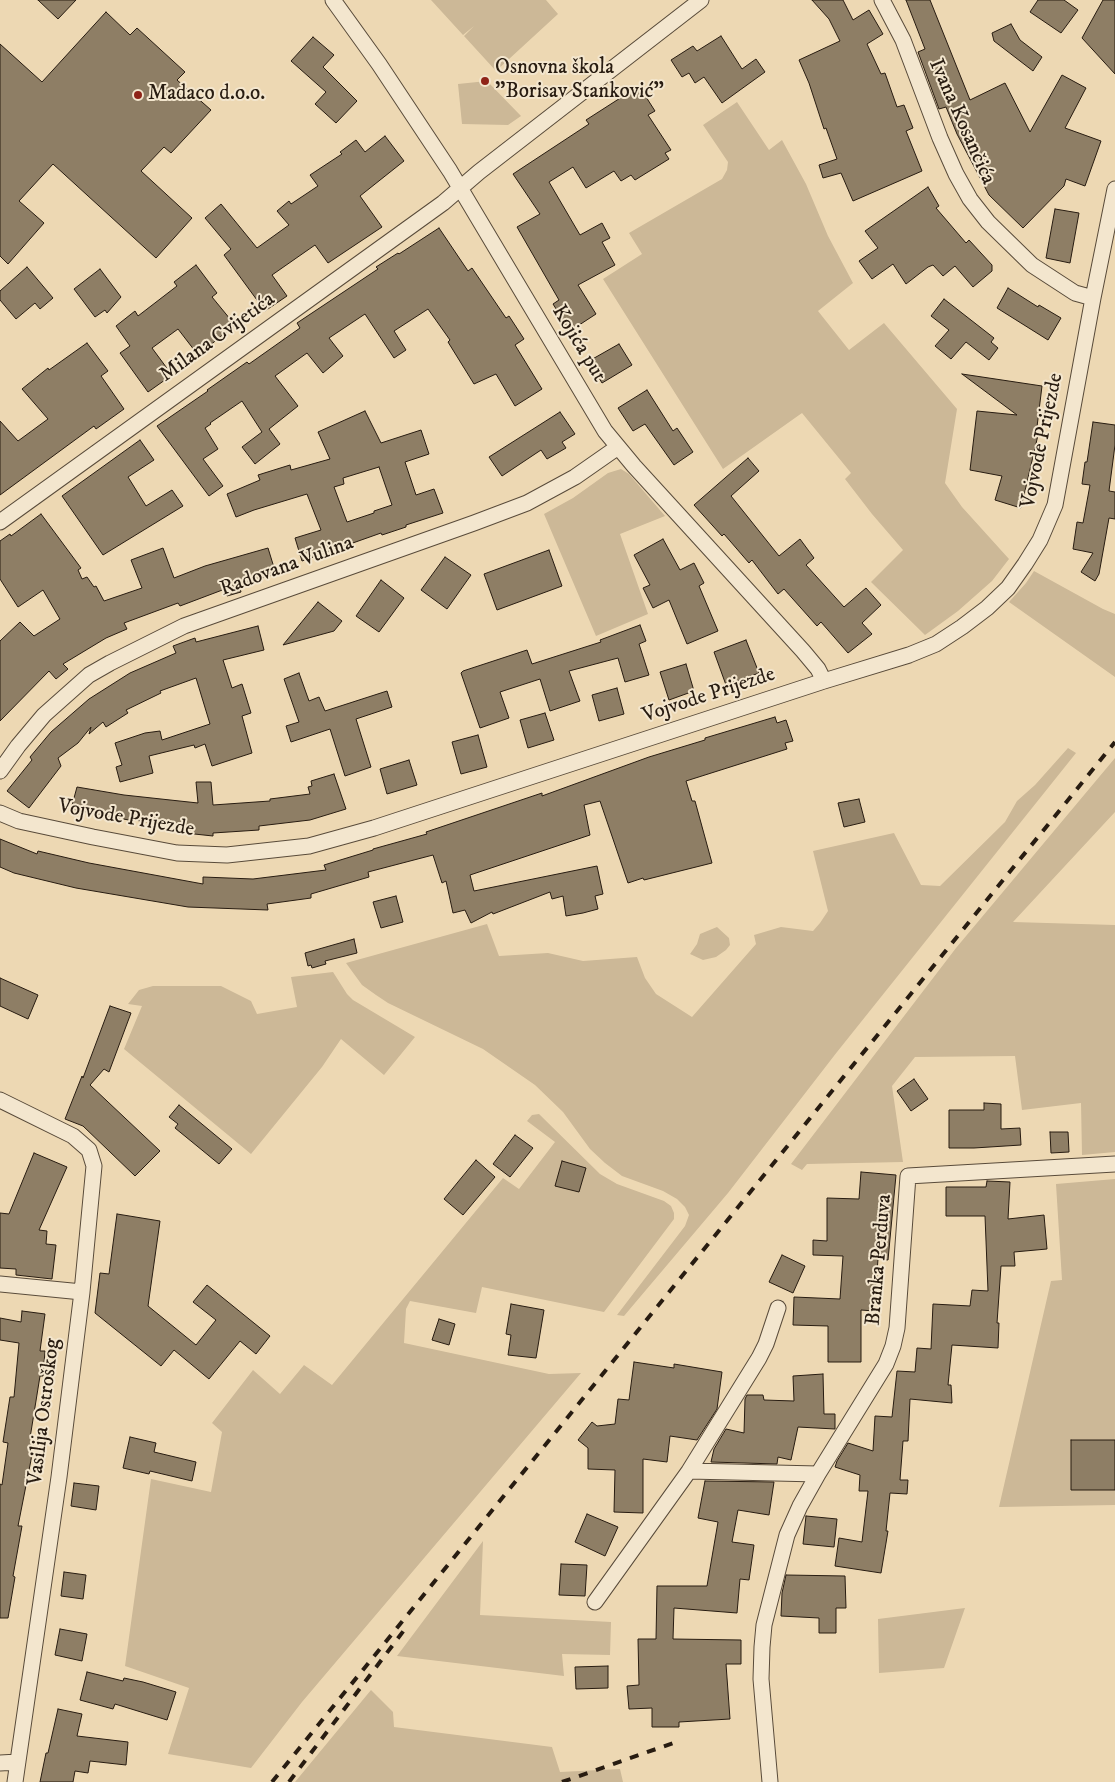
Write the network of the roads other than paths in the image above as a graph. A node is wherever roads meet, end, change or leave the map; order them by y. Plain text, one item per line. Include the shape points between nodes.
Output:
1 (333, 0) edge
2 (701, 0) edge
3 (882, 0) edge
4 (460, 188) junction
5 (1115, 189) edge
6 (1093, 298) junction
7 (618, 447) junction
8 (0, 522) edge
9 (824, 681) junction
10 (0, 771) edge
11 (0, 813) edge
12 (0, 1100) edge
13 (1115, 1164) edge
14 (0, 1284) edge
15 (82, 1292) junction
16 (778, 1308) dead end
17 (689, 1471) junction
18 (818, 1474) junction
19 (595, 1602) dead end
20 (18, 1762) junction
21 (0, 1763) edge
22 (15, 1782) edge
23 (770, 1782) edge

1 - 4 street, Kojića put
2 - 4 street, Milana Cvijetića
3 - 6 street, Ivana Kosančića via 903,40 940,138 970,198 988,222 1032,266 1075,292
4 - 7 street, Kojića put via 605,431
4 - 8 street, Milana Cvijetića
5 - 6 street, Vojvode Prijezde
6 - 9 street, Vojvode Prijezde via 1055,505 1025,564 1008,588 987,608 936,644
7 - 9 street, Kojića put via 803,651
7 - 10 street, Radovana Vulina via 575,478 527,503 184,626 110,663 90,675 44,715
9 - 11 street, Vojvode Prijezde via 383,825 309,846 227,855 177,853 28,823
12 - 15 street, Vasilija Ostroškog via 73,1136 84,1144 93,1158
13 - 18 street, Branka Perduva via 908,1176 893,1346 886,1364
14 - 15 street
15 - 20 street, Vasilija Ostroškog
16 - 17 street via 759,1358
17 - 18 street
17 - 19 street
18 - 23 street, Branka Perduva via 787,1535 764,1625 761,1679
20 - 21 street
20 - 22 street, Vasilija Ostroškog

